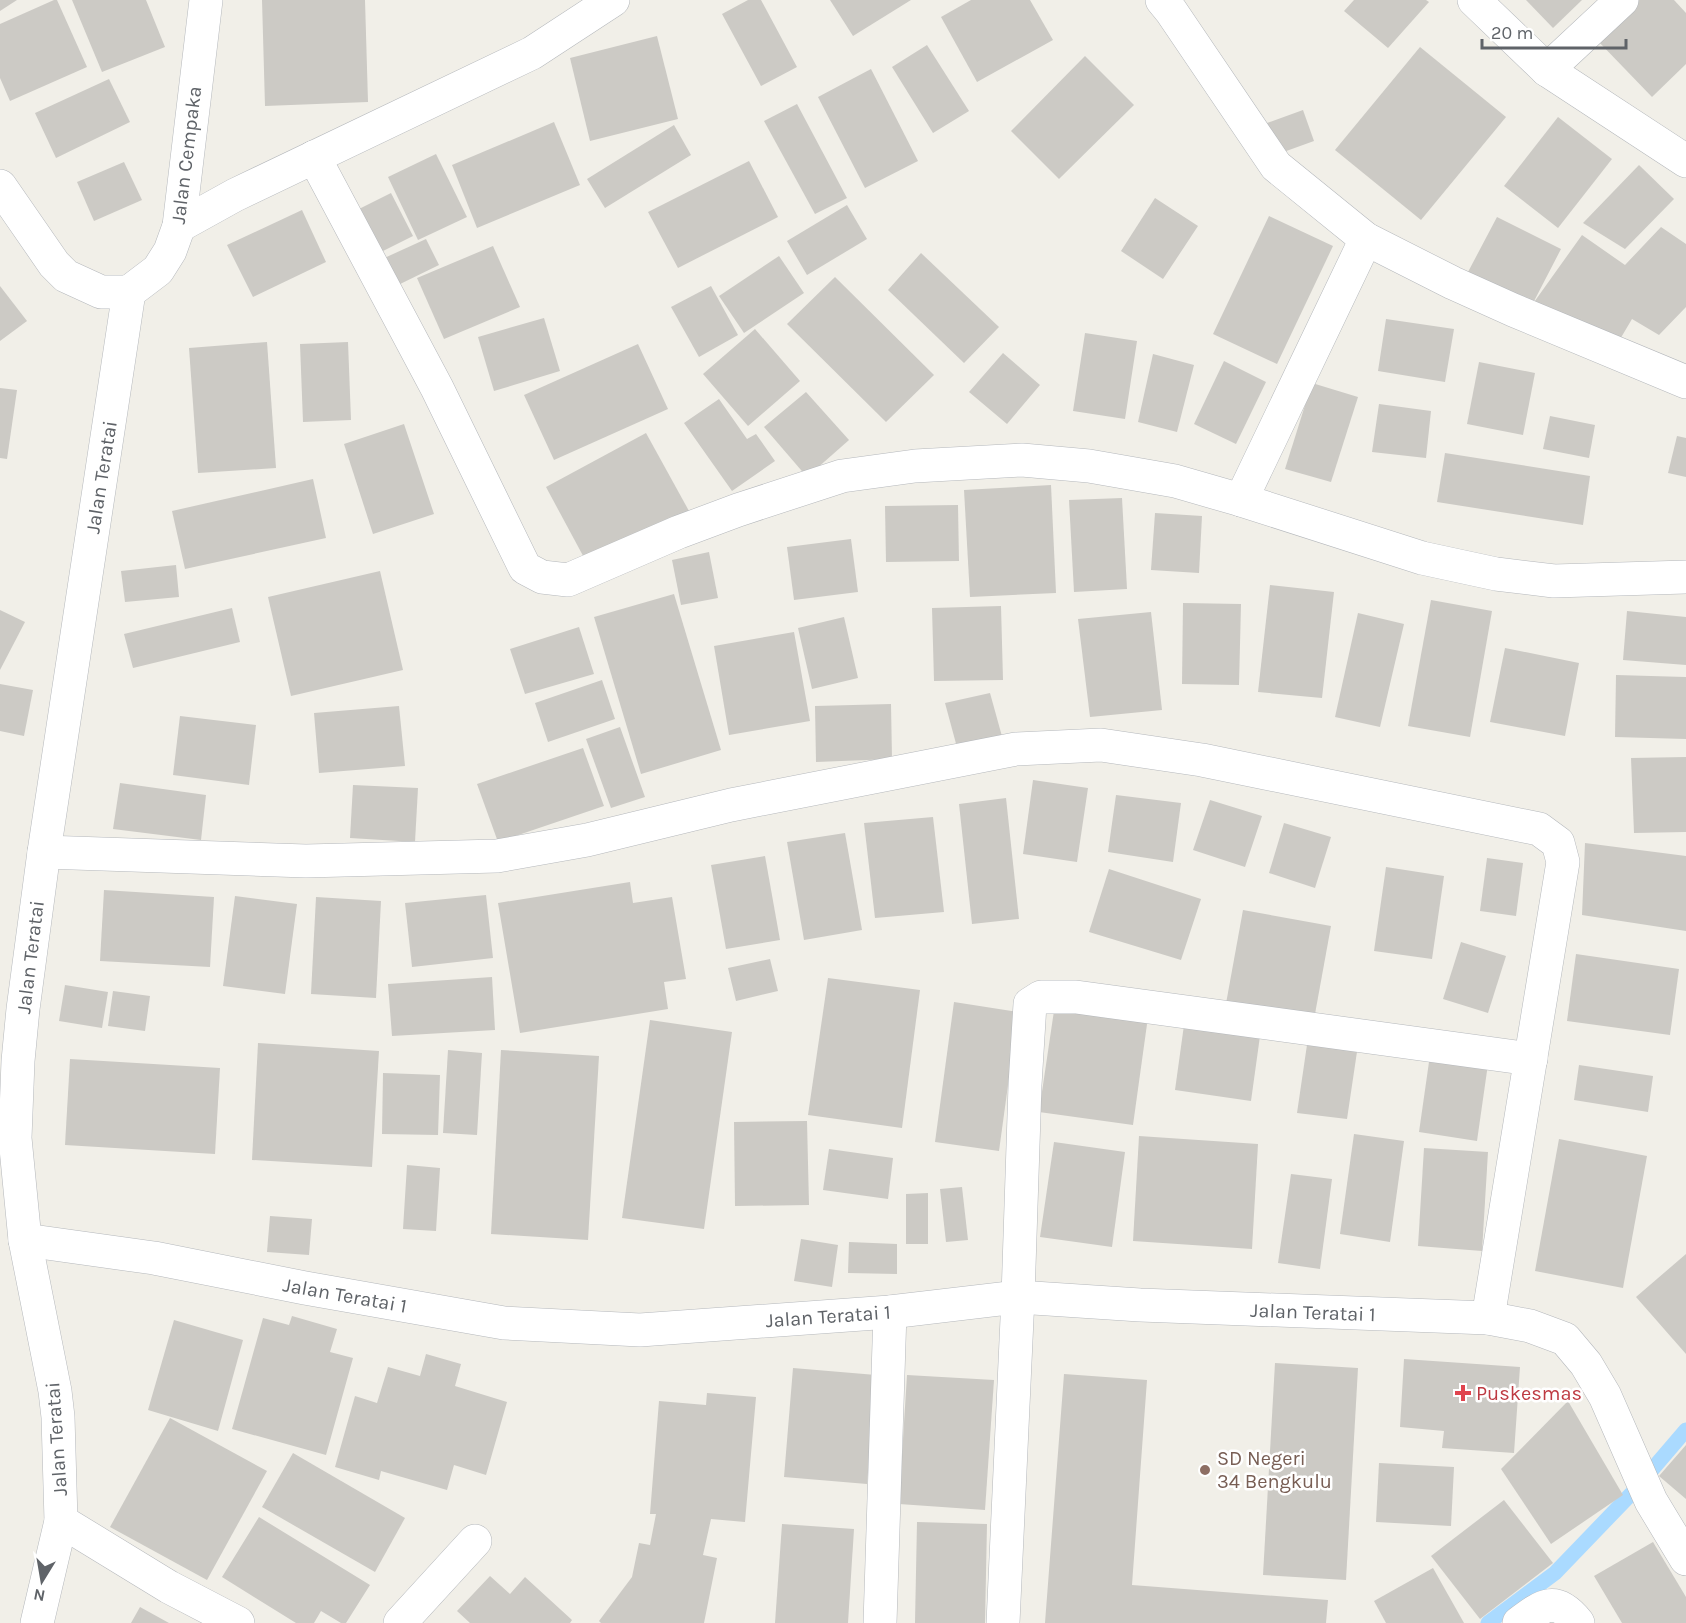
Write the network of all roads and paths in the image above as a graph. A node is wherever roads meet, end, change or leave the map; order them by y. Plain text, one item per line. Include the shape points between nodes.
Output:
1 (206, 0) edge
2 (613, 0) edge
3 (1162, 0) edge
4 (1474, 0) edge
5 (1622, 0) edge
6 (1547, 70) junction
7 (314, 157) junction
8 (1686, 160) edge
9 (6, 208) edge
10 (179, 225) junction
11 (1366, 239) junction
12 (129, 292) junction
13 (1686, 382) edge
14 (1241, 500) junction
15 (1686, 577) edge
16 (44, 852) junction
17 (1531, 1059) junction
18 (25, 1240) junction
19 (1018, 1297) junction
20 (890, 1312) junction
21 (1488, 1318) junction
22 (61, 1521) junction
23 (475, 1540) dead end
24 (1686, 1559) edge
25 (37, 1623) edge
26 (238, 1623) edge
27 (400, 1623) edge
28 (880, 1623) edge
29 (1003, 1623) edge
30 (1519, 1623) edge
31 (1578, 1623) edge

1 - 10 street, Jalan Cempaka
2 - 7 street via 532,53
3 - 11 street via 1276,166
4 - 6 street
5 - 6 street
6 - 8 street
7 - 10 street
7 - 14 street via 437,388 525,568 542,577 568,580 679,532 842,476 915,466 1022,460 1089,466 1175,481
9 - 12 street via 66,276 101,292
10 - 12 street, Jalan Cempaka via 158,270
11 - 13 street via 1513,310
11 - 14 street
12 - 16 street, Jalan Teratai
14 - 15 street via 1422,558 1496,574 1554,581
16 - 17 street via 306,861 497,856 1016,749 1101,745 1202,760 1539,829 1558,843 1563,862
16 - 18 street, Jalan Teratai via 23,1009 16,1109
17 - 19 street via 1076,997 1041,997 1030,1004
17 - 21 street
18 - 20 street, Jalan Teratai 1 via 154,1257 504,1323 640,1330
18 - 22 street, Jalan Teratai via 55,1391
19 - 20 street, Jalan Teratai 1
19 - 21 street, Jalan Teratai 1
19 - 29 street
20 - 28 street
21 - 24 street, Jalan Teratai 1 via 1530,1326 1565,1339 1586,1364 1605,1396 1651,1501
22 - 25 street, Jalan Teratai
22 - 26 street via 169,1587
23 - 27 street
30 - 31 street via 1549,1605 1568,1611

